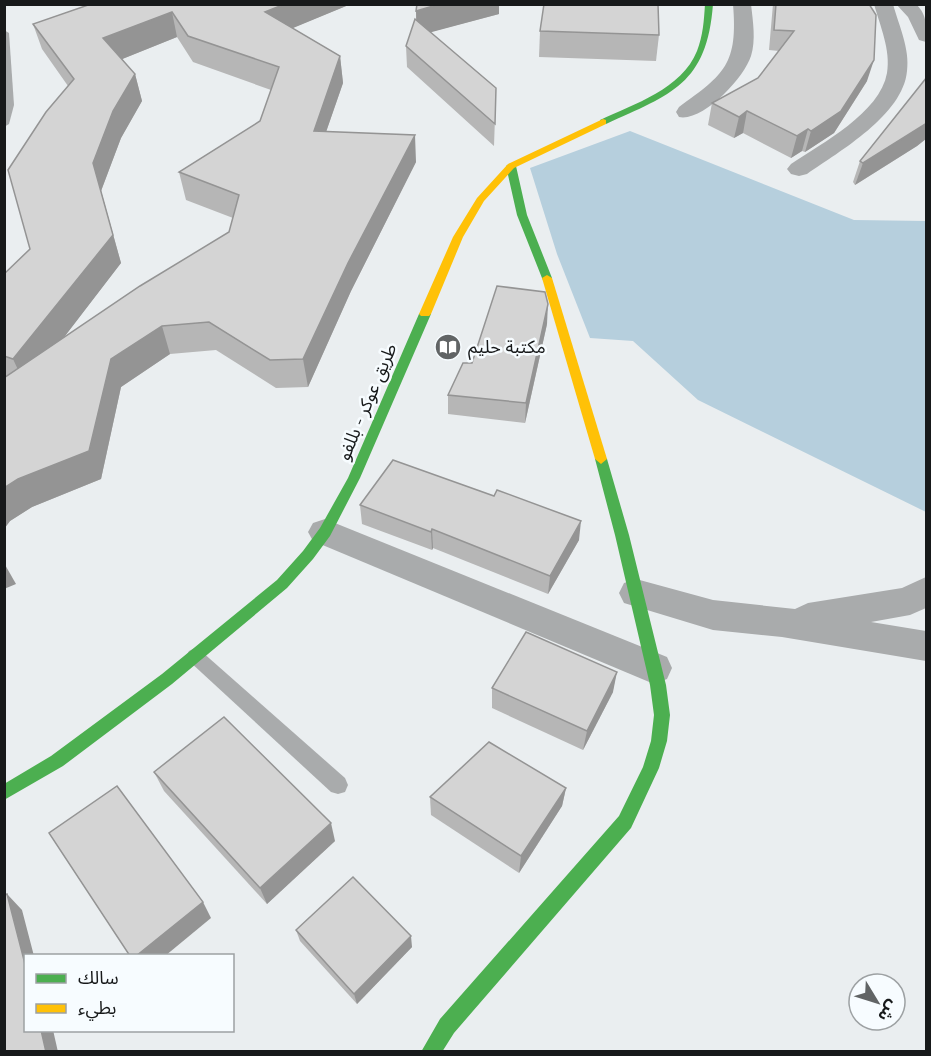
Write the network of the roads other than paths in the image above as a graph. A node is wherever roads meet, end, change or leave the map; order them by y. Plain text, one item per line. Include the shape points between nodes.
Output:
1 (709, 4) edge
2 (742, 4) edge
3 (883, 4) edge
4 (905, 4) edge
5 (4, 33) edge
6 (927, 36) edge
7 (687, 112) dead end
8 (4, 124) edge
9 (511, 166) junction
10 (800, 169) dead end
11 (325, 532) junction
12 (927, 591) edge
13 (636, 593) junction
14 (782, 622) junction
15 (927, 646) edge
16 (195, 656) junction
17 (654, 668) junction
18 (338, 785) dead end
19 (4, 793) edge
20 (430, 1052) edge

1 - 9 street, طريق عوكر - بللفو via 703,55 679,82 658,96
2 - 7 street via 745,37 736,70 722,86
3 - 10 street via 898,55 895,83 870,118
4 - 6 street
5 - 8 lane via 9,105
9 - 11 street, طريق عوكر - بللفو via 480,200 458,237 354,478
9 - 13 street via 522,215 554,294
11 - 16 street, طريق عوكر - بللفو via 282,584
11 - 17 street
12 - 14 street via 910,601
13 - 14 street via 713,615
13 - 17 street
14 - 15 street
16 - 18 lane
16 - 19 street, طريق عوكر - بللفو via 57,760
17 - 20 street via 662,715 659,741 651,768 625,822 447,1026

